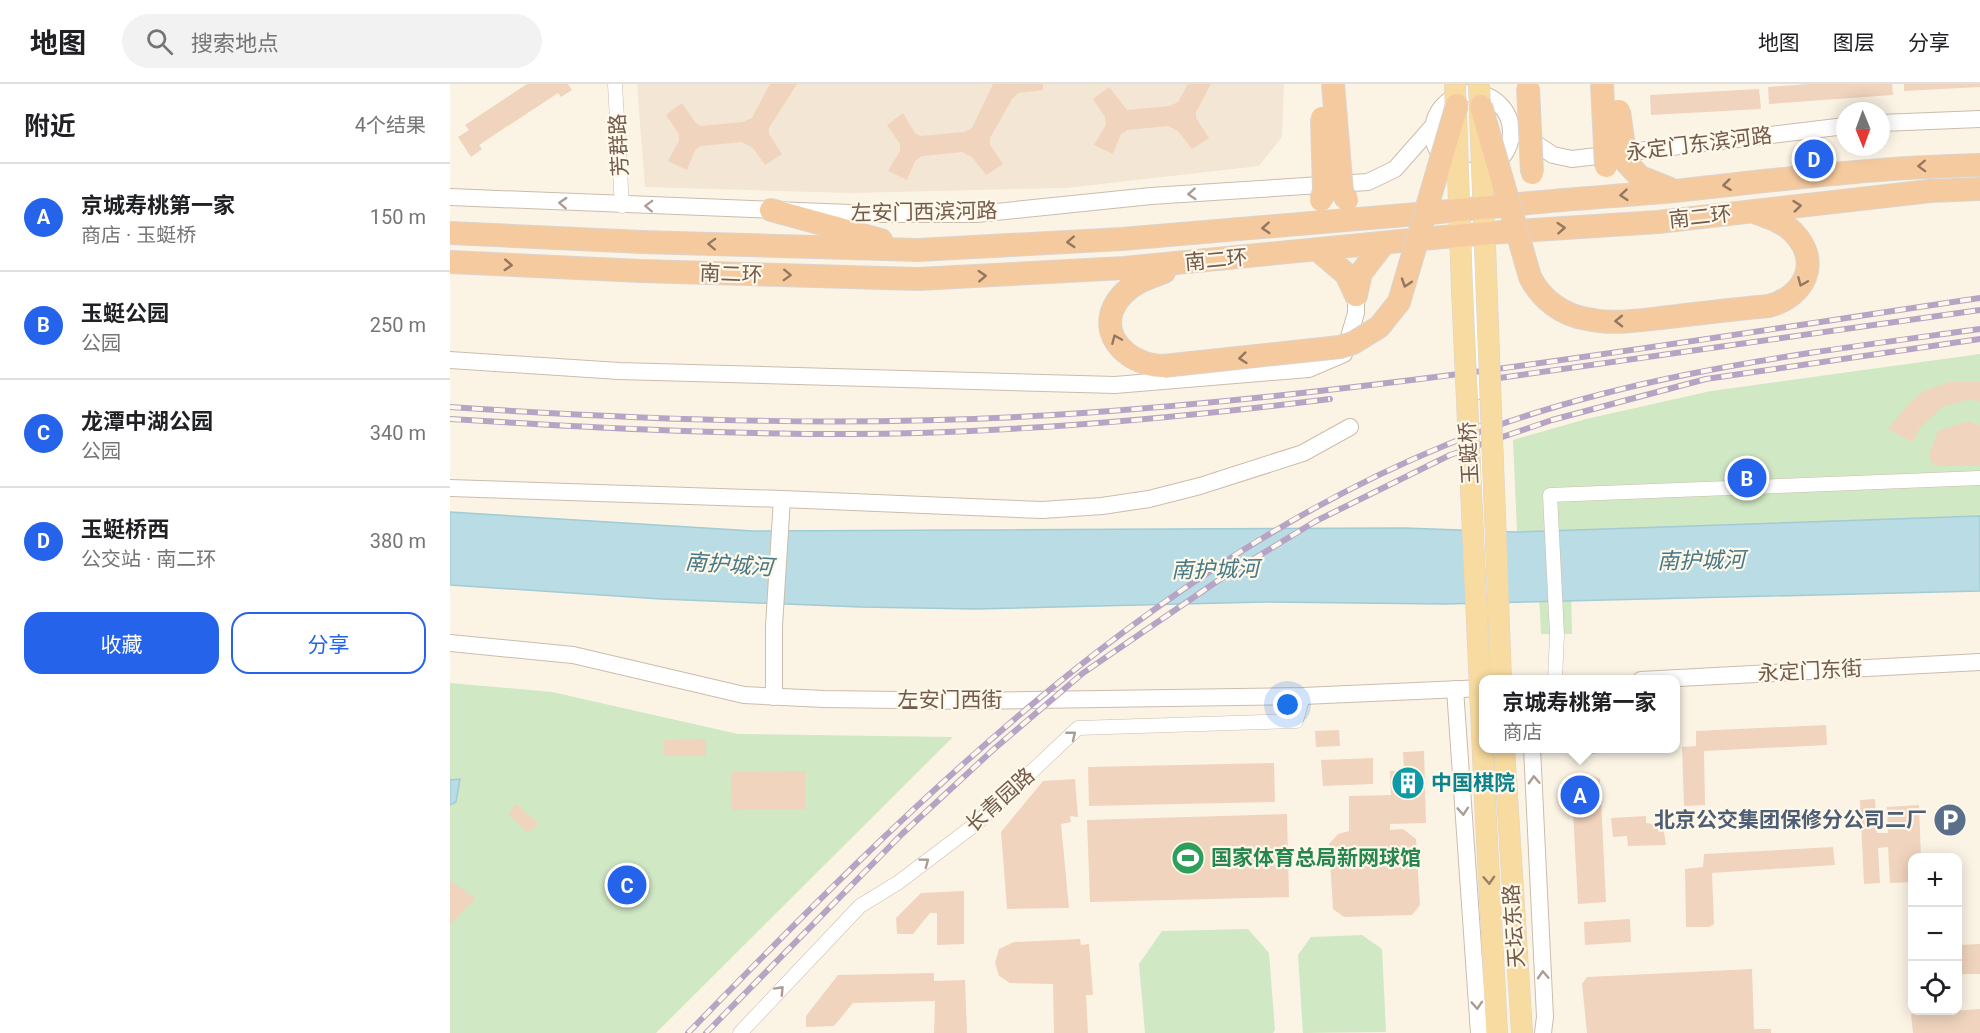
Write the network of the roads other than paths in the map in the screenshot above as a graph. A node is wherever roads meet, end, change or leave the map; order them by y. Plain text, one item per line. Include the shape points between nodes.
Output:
1 (615, 84) edge
2 (1321, 84) edge
3 (1333, 84) edge
4 (1602, 84) edge
5 (1617, 84) edge
6 (1528, 86) edge
7 (1458, 92) edge
8 (1477, 92) edge
9 (1980, 119) edge
10 (1890, 123) edge
11 (1432, 127) junction
12 (1836, 127) edge
13 (1512, 128) junction
14 (1616, 164) junction
15 (1980, 165) edge
16 (1459, 169) junction
17 (1482, 170) junction
18 (1532, 172) junction
19 (1471, 184) junction
20 (1980, 189) edge
21 (1682, 190) junction
22 (450, 197) edge
23 (1558, 200) junction
24 (1512, 204) junction
25 (622, 206) junction
26 (771, 210) junction
27 (1752, 211) junction
28 (1372, 219) junction
29 (1298, 225) junction
30 (450, 233) edge
31 (1384, 243) junction
32 (918, 250) junction
33 (1319, 250) junction
34 (450, 262) edge
35 (1187, 262) junction
36 (1356, 295) junction
37 (450, 360) edge
38 (1350, 427) dead end
39 (1980, 478) edge
40 (450, 488) edge
41 (782, 499) junction
42 (450, 643) edge
43 (1980, 662) edge
44 (1487, 675) edge
45 (1490, 675) edge
46 (1501, 675) edge
47 (1555, 675) edge
48 (1680, 678) edge
49 (1479, 688) edge
50 (1455, 689) junction
51 (1304, 696) junction
52 (774, 697) junction
53 (1479, 744) edge
54 (1458, 746) junction
55 (1492, 753) edge
56 (1504, 753) edge
57 (1532, 753) edge
58 (1497, 821) junction
59 (1545, 1028) edge
60 (740, 1033) edge
61 (1479, 1033) edge
62 (1497, 1033) edge
63 (1522, 1033) edge

1 - 25 street, 芳群路
2 - 29 highway, bridge via 1324,191 1321,200
3 - 28 highway, bridge via 1342,192 1358,212
4 - 14 highway, bridge
5 - 14 highway, bridge via 1621,139
6 - 18 highway, bridge
7 - 8 street
7 - 11 street via 1436,114
7 -> 35 highway, bridge via 1405,286 1391,315 1367,337 1340,347 1162,366 1138,362 1121,350 1112,331 1113,310 1136,283
7 - 44 main road, 玉蜓桥, bridge via 1461,290
8 - 13 street via 1501,105
27 -> 8 highway, bridge via 1782,223 1794,232 1804,249 1804,283 1785,302 1638,320 1585,319 1558,308 1535,288 1530,277
8 - 46 main road, 玉蜓桥, bridge
9 - 10 street
11 - 16 street via 1436,148 1450,165
11 -> 26 street, 左安门西滨河路 via 1395,169 1368,182 1152,196 976,214
12 - 13 street, 永定门东滨河路 via 1572,159 1553,155
13 - 17 street via 1509,148 1503,157
14 - 21 highway via 1658,186
14 - 23 highway via 1588,192
15 -> 21 highway, 南二环 via 1919,166
16 - 17 street
16 - 19 street
17 - 19 street
18 - 23 highway via 1539,195
18 - 24 highway via 1530,196
19 - 45 street
27 -> 20 highway, 南二环
21 -> 23 highway, 南二环
25 -> 22 street, 左安门西滨河路
23 - 24 highway, 南二环
24 - 28 highway, 南二环, bridge
26 -> 25 street, 左安门西滨河路
26 - 32 highway
31 -> 27 highway, 南二环, bridge
28 - 29 highway, 南二环
29 -> 32 highway, 南二环
32 -> 30 highway, 南二环
31 - 33 highway, 南二环
31 - 36 highway via 1361,273
33 - 35 highway, 南二环
33 - 36 highway via 1346,274
34 -> 35 highway, 南二环 via 918,279
36 - 37 street via 1356,313 1344,354 1324,364 1309,369 1152,384 619,371
38 - 41 street via 1303,453 1210,483 1102,507 1042,510
39 - 47 street via 1550,495
40 - 41 street
41 - 52 street
42 - 52 street, 左安门西街 via 573,655 744,695
43 - 48 street, 永定门东街
49 - 50 street, 左安门西街
50 - 51 street, 左安门西街
50 - 54 street
51 - 52 street, 左安门西街 via 974,701
60 -> 51 street, 长青园路 via 860,906 977,824 1078,728 1296,722
53 - 54 street
54 -> 61 street
55 - 58 main road, 玉蜓桥, bridge
56 - 58 main road
59 -> 57 street
58 -> 62 main road, 天坛东路
58 - 63 main road, 天坛东路

